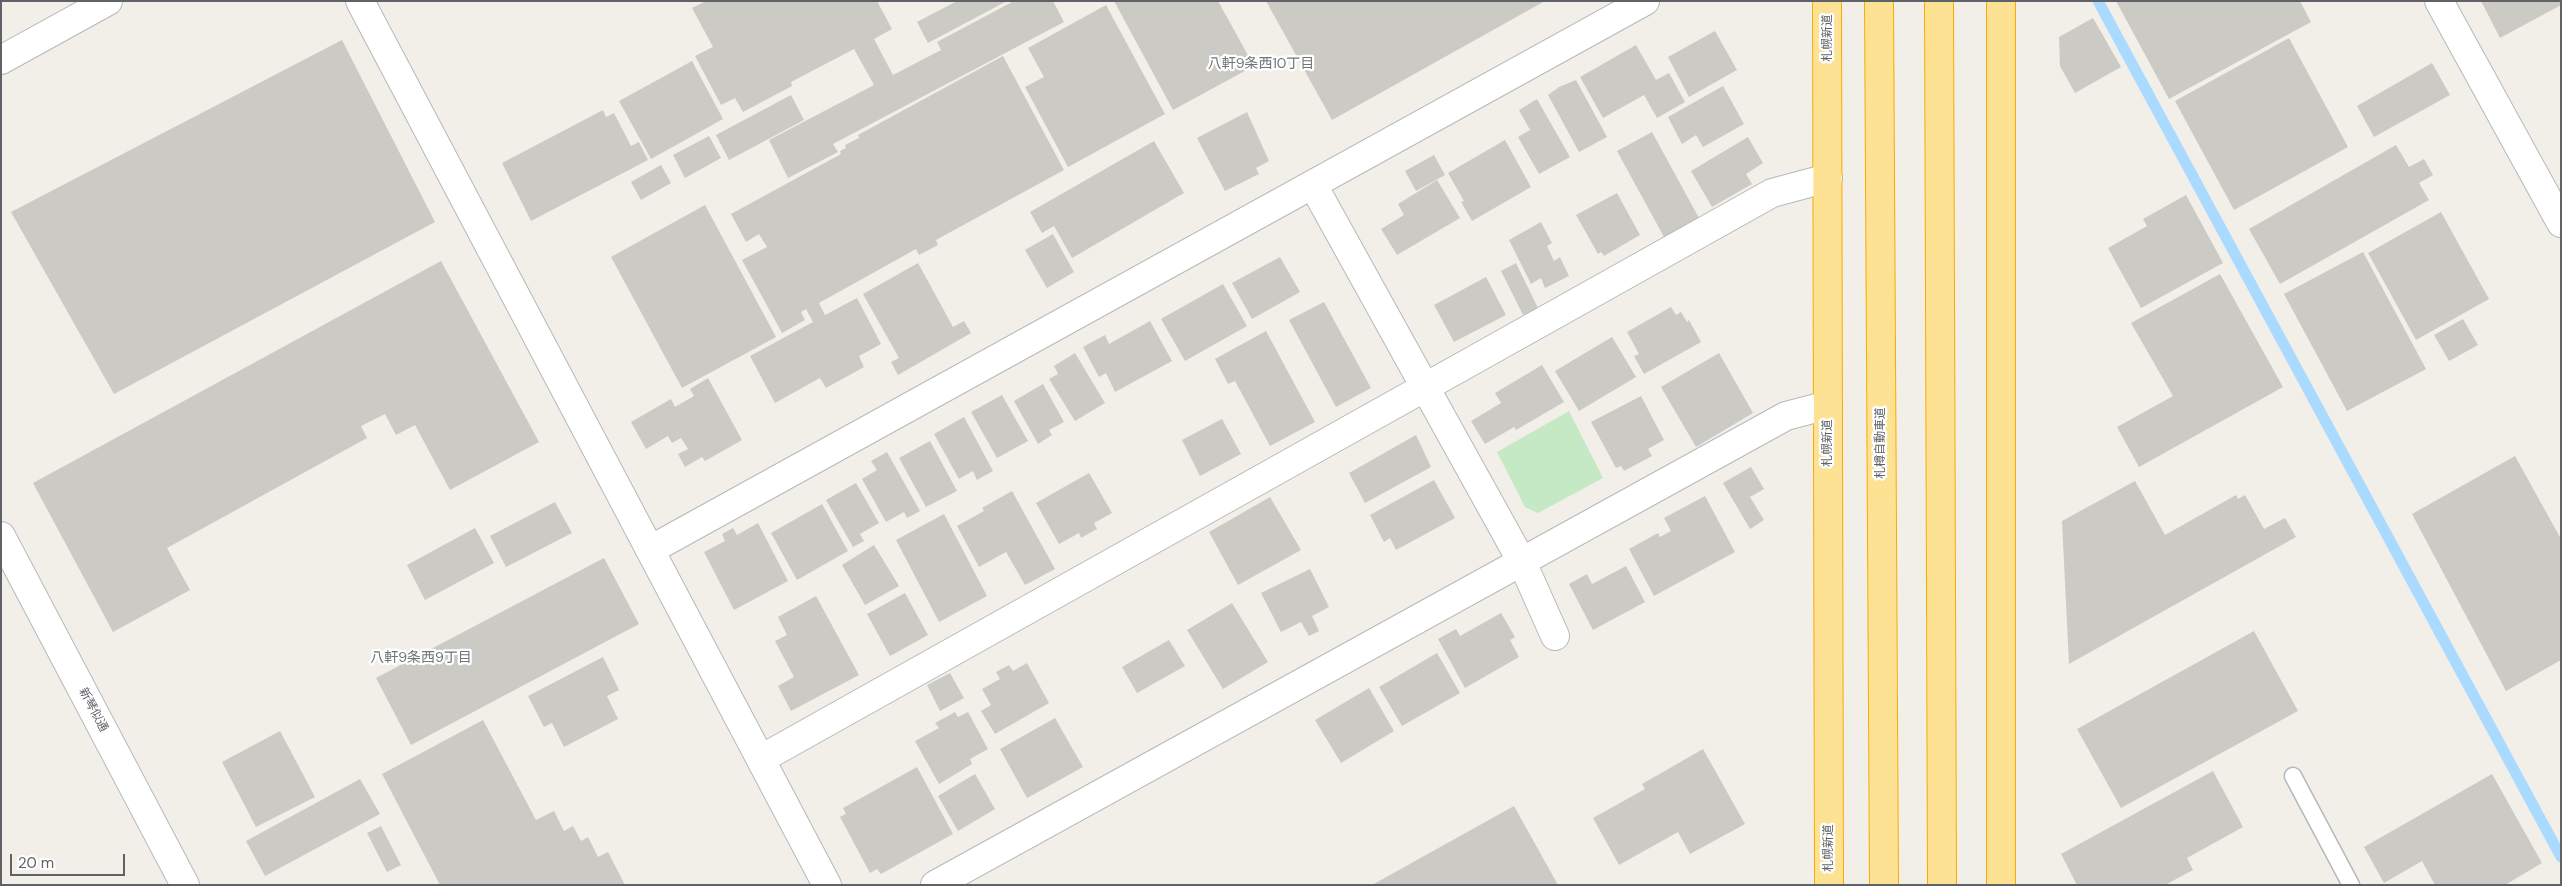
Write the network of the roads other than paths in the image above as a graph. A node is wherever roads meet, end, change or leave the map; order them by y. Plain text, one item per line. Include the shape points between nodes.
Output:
1 (108, 1) edge
2 (360, 1) edge
3 (1645, 1) edge
4 (1828, 1) edge
5 (1879, 1) edge
6 (1939, 1) edge
7 (2001, 1) edge
8 (2439, 1) edge
9 (1, 60) edge
10 (1828, 178) junction
11 (1312, 184) junction
12 (2561, 223) edge
13 (1425, 387) junction
14 (1828, 405) junction
15 (1, 536) edge
16 (650, 550) junction
17 (1522, 562) junction
18 (1555, 636) dead end
19 (761, 759) junction
20 (2293, 776) dead end
21 (185, 885) edge
22 (827, 885) edge
23 (936, 885) edge
24 (1829, 885) edge
25 (1884, 885) edge
26 (1942, 885) edge
27 (2001, 885) edge
28 (2351, 885) edge

1 - 9 street
2 - 16 street
3 - 11 street
4 - 10 highway, 札幌新道
5 - 25 highway, 札樽自動車道
6 - 26 highway
7 - 27 highway
8 - 12 street
10 - 13 street via 1772,193
10 - 14 highway, 札幌新道
11 - 13 street
11 - 16 street
13 - 17 street
13 - 19 street
14 - 17 street via 1786,416
14 - 24 highway, 札幌新道
15 - 21 street, 新琴似通
16 - 19 street
17 - 18 street
17 - 23 street
19 - 22 street
20 - 28 lane

